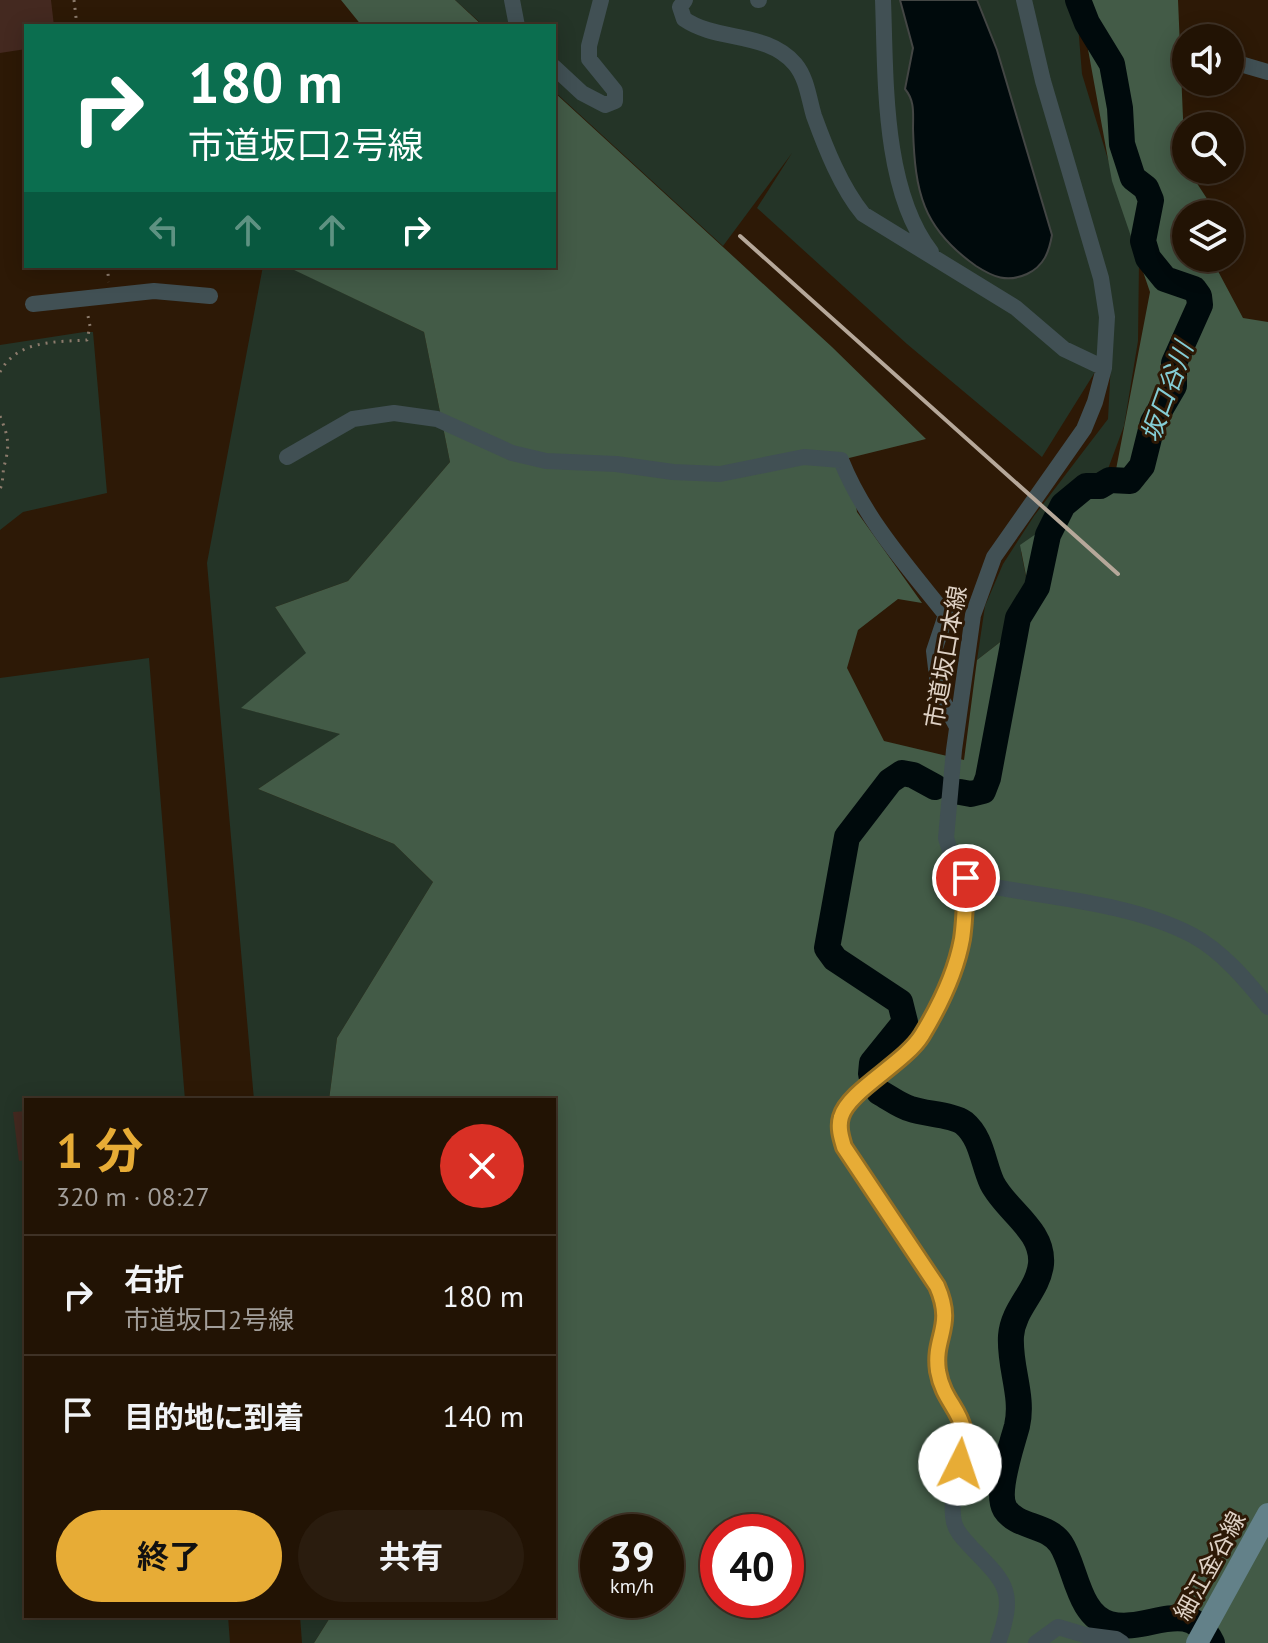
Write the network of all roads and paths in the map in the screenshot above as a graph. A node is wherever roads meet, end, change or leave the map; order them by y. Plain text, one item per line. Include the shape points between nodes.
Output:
1 (74, 0) edge
2 (512, 0) edge
3 (601, 0) edge
4 (685, 0) edge
5 (883, 0) edge
6 (1024, 0) edge
7 (77, 24) edge
8 (517, 24) edge
9 (1244, 65) edge
10 (556, 69) edge
11 (1268, 72) edge
12 (937, 259) junction
13 (210, 296) dead end
14 (85, 298) junction
15 (33, 304) dead end
16 (1104, 368) junction
17 (0, 372) edge
18 (0, 416) edge
19 (287, 457) dead end
20 (2, 467) edge
21 (0, 489) edge
22 (957, 727) junction
23 (966, 878) junction
24 (1268, 1007) edge
25 (1268, 1514) edge
26 (998, 1643) edge
27 (1036, 1643) edge
28 (1122, 1643) edge
29 (1197, 1643) edge

1 - 7 path
2 - 8 street
3 - 10 street via 589,59 615,91 615,101 593,101
4 - 12 street via 680,7 693,26 753,39 795,64 852,201 863,214
5 - 12 street via 888,118 901,196
6 - 16 street, 市道坂口本線 via 1101,278 1107,317
9 - 11 street
12 - 16 street via 1016,308 1064,349
13 - 14 street via 154,291
14 - 15 street
14 - 17 path via 87,340 23,349 8,358
16 - 22 street, 市道坂口本線 via 1084,429 984,579 973,615
18 - 20 path via 9,453
19 - 22 street via 353,419 394,413 437,419 512,453 546,461 720,474 804,457 841,460 854,492 946,615 934,651 939,694
20 - 21 path
22 - 23 street, 市道坂口本線 via 946,838
23 - 24 street via 1142,915 1194,936 1242,974
23 - 26 street via 957,961 936,1009 910,1049 849,1103 839,1130 844,1147 944,1301 938,1367 964,1430 954,1523 1006,1589 1007,1614
25 - 29 main road, 細江金谷線
27 - 28 street via 1058,1627

